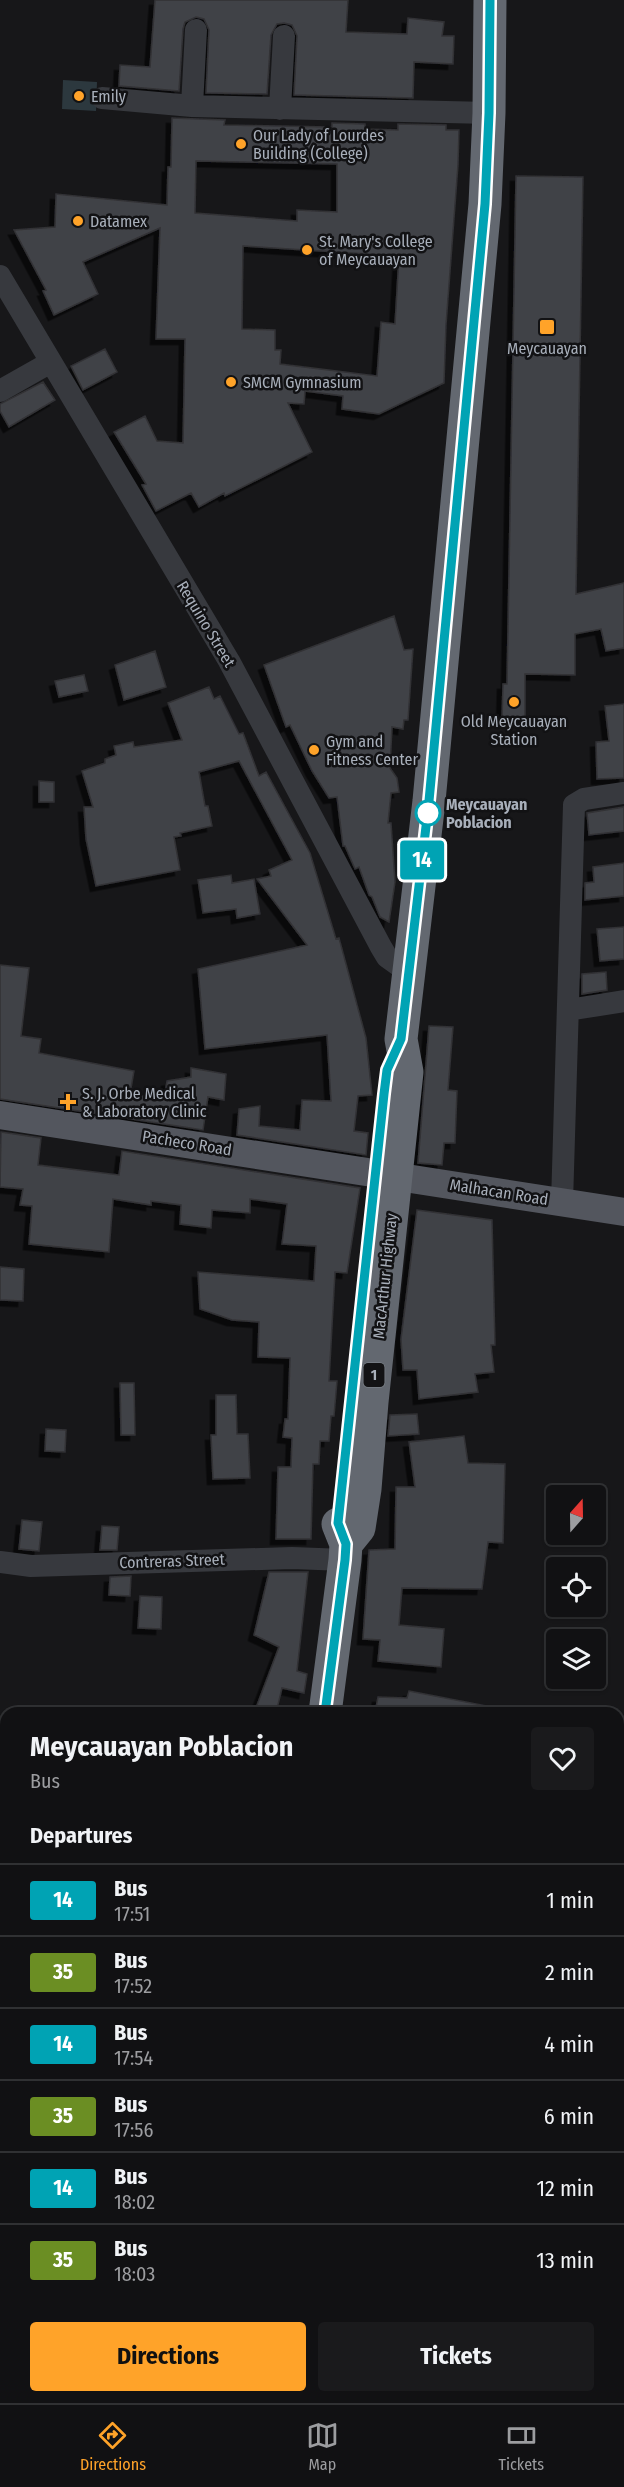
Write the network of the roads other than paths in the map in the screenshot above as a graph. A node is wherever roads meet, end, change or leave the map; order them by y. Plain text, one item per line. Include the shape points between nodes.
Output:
1 (490, 0) edge
2 (196, 30) dead end
3 (284, 36) dead end
4 (102, 98) dead end
5 (192, 106) junction
6 (280, 109) junction
7 (489, 113) junction
8 (0, 276) edge
9 (51, 362) junction
10 (0, 390) edge
11 (624, 793) edge
12 (408, 972) junction
13 (624, 1001) edge
14 (568, 1010) junction
15 (0, 1115) edge
16 (386, 1174) junction
17 (562, 1203) junction
18 (624, 1212) edge
19 (346, 1552) junction
20 (0, 1562) edge
21 (326, 1707) edge

1 - 7 highway, MacArthur Highway / 1
2 - 5 street
3 - 6 street
4 - 5 street
5 - 6 street
6 - 7 street
7 - 12 highway, MacArthur Highway / 1 via 473,340 429,801
8 - 9 street, Requino Street
9 - 10 street
9 - 12 street, Requino Street via 229,661 381,947 387,957
11 - 14 street via 584,799 574,805
12 - 16 highway, MacArthur Highway / 1 via 401,1039 407,1072
13 - 14 street
14 - 17 street
15 - 16 main road, Pacheco Road
16 - 17 main road, Malhacan Road
16 - 19 highway, MacArthur Highway / 1 via 338,1523
17 - 18 main road, Malhacan Road
19 - 20 street, Contreras Street via 292,1558 31,1566
19 - 21 highway, MacArthur Highway / 1

